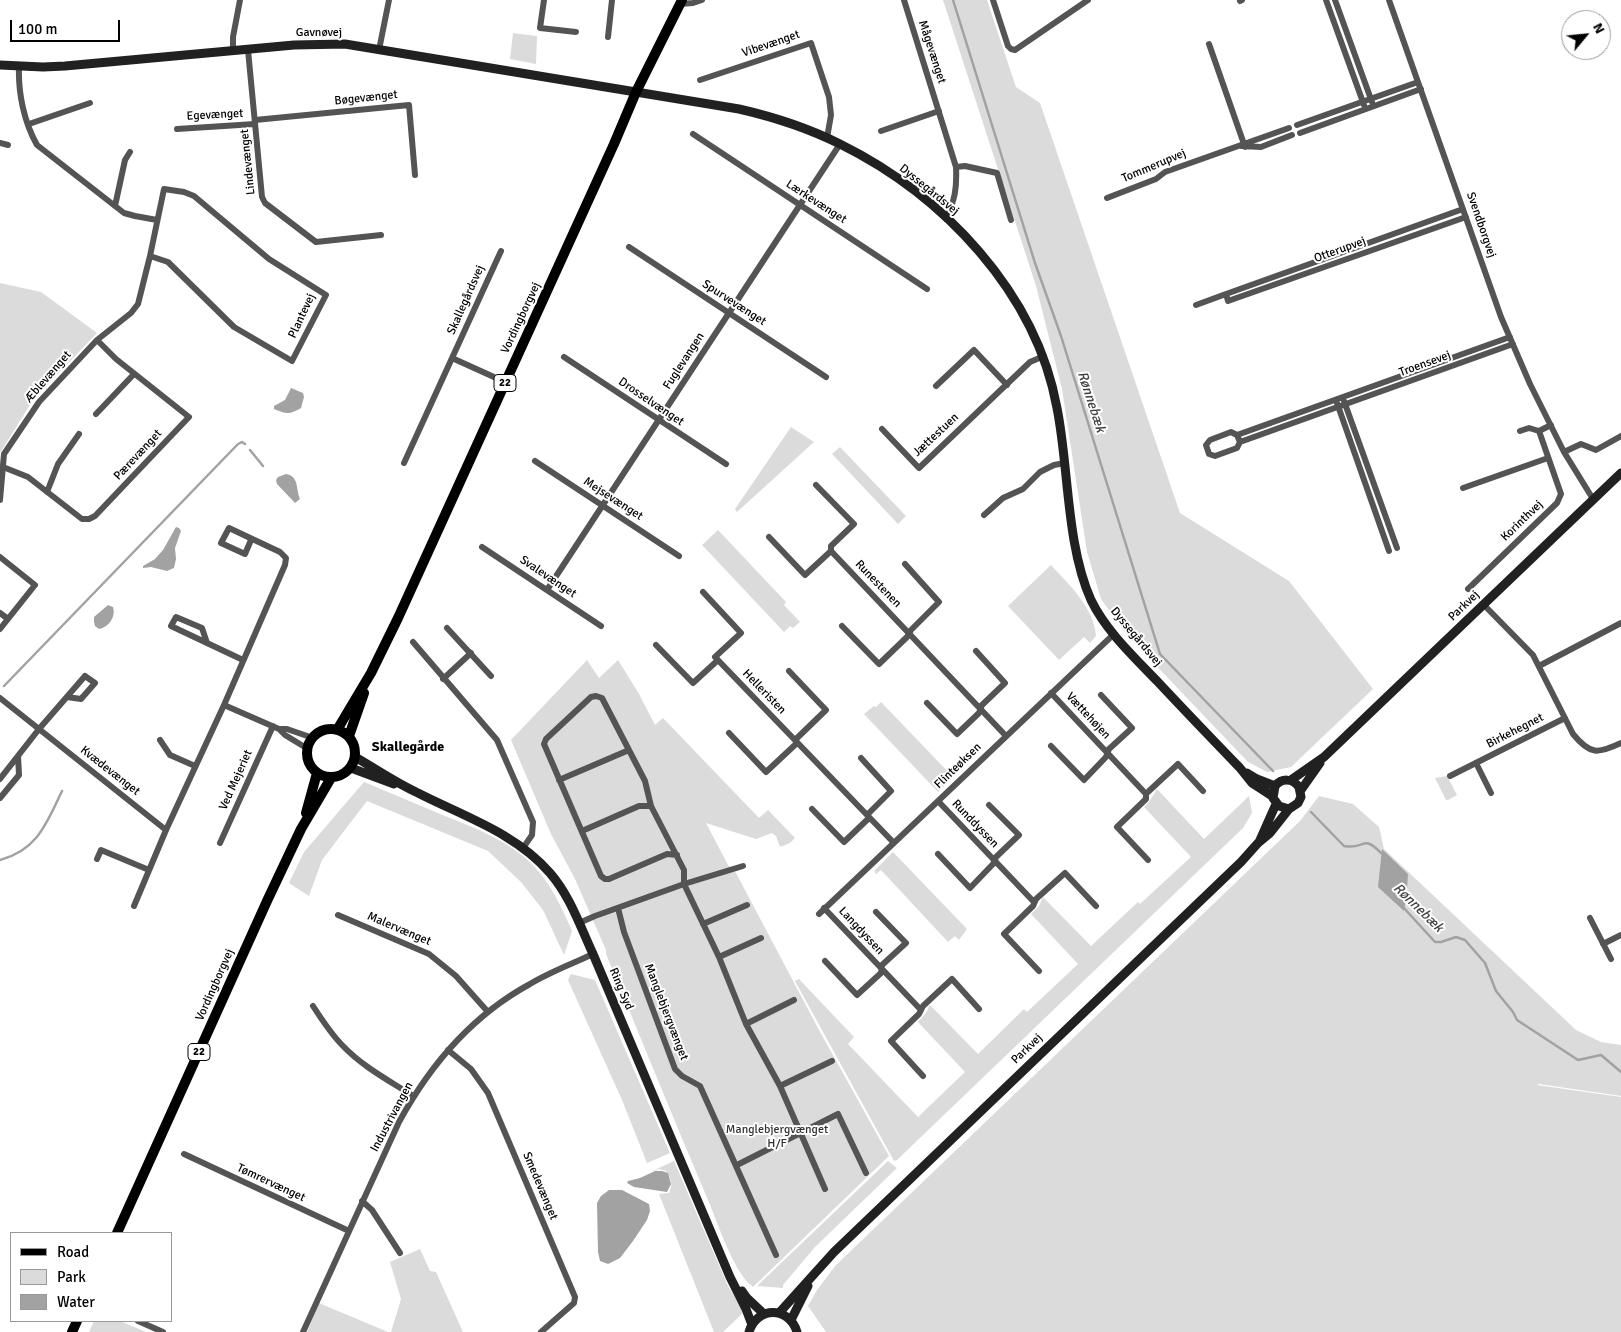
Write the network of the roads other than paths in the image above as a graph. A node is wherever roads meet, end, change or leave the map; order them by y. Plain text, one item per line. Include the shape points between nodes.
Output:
1 (240, 0) edge
2 (389, 0) edge
3 (544, 0) edge
4 (612, 0) edge
5 (702, 0) edge
6 (904, 0) edge
7 (993, 0) edge
8 (1088, 0) edge
9 (1326, 0) edge
10 (1335, 0) edge
11 (1388, 0) edge
12 (681, 2) edge
13 (576, 32) dead end
14 (608, 37) dead end
15 (1209, 44) dead end
16 (248, 50) junction
17 (379, 50) junction
18 (233, 51) junction
19 (0, 65) edge
20 (20, 66) junction
21 (700, 80) dead end
22 (1418, 82) junction
23 (1420, 89) junction
24 (636, 92) junction
25 (1370, 99) junction
26 (1363, 102) junction
27 (90, 103) dead end
28 (1373, 106) junction
29 (1365, 109) junction
30 (939, 111) junction
31 (255, 122) junction
32 (29, 124) junction
33 (1297, 125) dead end
34 (1289, 128) dead end
35 (177, 129) dead end
36 (881, 131) dead end
37 (1300, 132) dead end
38 (693, 134) dead end
39 (1292, 135) dead end
40 (827, 138) junction
41 (0, 143) edge
42 (840, 144) junction
43 (8, 145) dead end
44 (1243, 145) junction
45 (130, 152) dead end
46 (956, 167) junction
47 (415, 175) dead end
48 (1107, 198) dead end
49 (800, 205) junction
50 (115, 206) junction
51 (1463, 209) junction
52 (1466, 217) junction
53 (946, 219) junction
54 (157, 220) junction
55 (1011, 220) dead end
56 (381, 235) dead end
57 (629, 247) dead end
58 (501, 250) dead end
59 (150, 256) junction
60 (927, 289) dead end
61 (1227, 298) junction
62 (1196, 305) dead end
63 (131, 313) joint
64 (729, 313) junction
65 (1510, 337) junction
66 (96, 340) junction
67 (1513, 344) junction
68 (1044, 356) junction
69 (564, 357) dead end
70 (452, 358) junction
71 (134, 374) junction
72 (826, 377) dead end
73 (505, 382) junction
74 (1007, 385) junction
75 (936, 386) dead end
76 (1336, 400) junction
77 (1344, 400) junction
78 (1338, 407) junction
79 (96, 414) dead end
80 (658, 421) junction
81 (1551, 425) junction
82 (882, 429) dead end
83 (1520, 431) dead end
84 (1539, 431) junction
85 (80, 434) dead end
86 (1237, 434) junction
87 (1621, 436) edge
88 (1240, 442) junction
89 (1564, 452) junction
90 (1548, 458) junction
91 (535, 461) dead end
92 (1065, 463) junction
93 (404, 464) dead end
94 (726, 464) dead end
95 (3, 467) junction
96 (1621, 473) edge
97 (816, 485) dead end
98 (1463, 488) dead end
99 (47, 492) junction
100 (1593, 499) junction
101 (0, 500) edge
102 (602, 506) junction
103 (984, 515) dead end
104 (769, 536) dead end
105 (251, 540) junction
106 (482, 547) dead end
107 (1397, 548) dead end
108 (831, 551) junction
109 (1389, 551) dead end
110 (679, 556) dead end
111 (0, 557) edge
112 (905, 564) dead end
113 (1468, 589) dead end
114 (547, 590) junction
115 (703, 592) dead end
116 (1483, 604) junction
117 (0, 613) edge
118 (8, 619) junction
119 (1621, 623) edge
120 (602, 626) dead end
121 (842, 626) dead end
122 (447, 628) dead end
123 (0, 629) edge
124 (909, 633) junction
125 (1114, 634) junction
126 (412, 642) dead end
127 (207, 643) junction
128 (656, 645) dead end
129 (976, 651) dead end
130 (471, 653) junction
131 (243, 660) junction
132 (718, 660) junction
133 (1539, 666) junction
134 (789, 672) dead end
135 (371, 673) junction
136 (491, 676) dead end
137 (443, 679) junction
138 (1051, 693) junction
139 (1101, 695) dead end
140 (67, 697) dead end
141 (0, 698) edge
142 (927, 703) dead end
143 (224, 705) junction
144 (980, 709) junction
145 (1565, 718) junction
146 (276, 727) junction
147 (39, 729) junction
148 (336, 730) junction
149 (729, 733) dead end
150 (348, 736) junction
151 (1006, 736) junction
152 (313, 738) junction
153 (160, 740) dead end
154 (796, 741) junction
155 (1621, 743) edge
156 (1051, 746) dead end
157 (308, 749) junction
158 (629, 750) junction
159 (1108, 754) junction
160 (18, 756) junction
161 (355, 757) junction
162 (1324, 757) junction
163 (861, 758) dead end
164 (1476, 763) junction
165 (195, 766) junction
166 (351, 768) junction
167 (317, 773) junction
168 (1450, 776) dead end
169 (331, 778) junction
170 (0, 779) edge
171 (559, 780) junction
172 (1291, 780) junction
173 (1301, 790) junction
174 (1204, 791) dead end
175 (416, 792) junction
176 (1491, 793) dead end
177 (1146, 794) junction
178 (1274, 795) junction
179 (0, 798) edge
180 (938, 801) junction
181 (989, 805) dead end
182 (651, 806) junction
183 (812, 809) dead end
184 (1289, 809) junction
185 (868, 816) junction
186 (301, 829) junction
187 (166, 830) junction
188 (582, 831) junction
189 (220, 843) dead end
190 (894, 843) junction
191 (1258, 843) junction
192 (523, 848) junction
193 (938, 854) dead end
194 (677, 855) junction
195 (96, 859) dead end
196 (1148, 860) dead end
197 (995, 861) junction
198 (743, 866) dead end
199 (149, 870) junction
200 (684, 884) junction
201 (1034, 901) junction
202 (747, 905) dead end
203 (134, 906) dead end
204 (1096, 906) dead end
205 (618, 908) junction
206 (824, 908) junction
207 (876, 912) dead end
208 (818, 914) dead end
209 (338, 915) dead end
210 (1590, 918) dead end
211 (579, 923) junction
212 (703, 924) junction
213 (1621, 935) edge
214 (761, 938) dead end
215 (1603, 944) junction
216 (593, 954) junction
217 (719, 958) junction
218 (1611, 959) dead end
219 (825, 961) dead end
220 (882, 969) junction
221 (1039, 970) dead end
222 (794, 1000) dead end
223 (313, 1006) dead end
224 (980, 1009) dead end
225 (921, 1010) junction
226 (488, 1012) junction
227 (746, 1024) junction
228 (448, 1050) junction
229 (832, 1061) dead end
230 (923, 1076) dead end
231 (780, 1086) junction
232 (413, 1096) junction
233 (800, 1133) junction
234 (184, 1154) dead end
235 (737, 1165) junction
236 (866, 1173) dead end
237 (825, 1189) dead end
238 (362, 1201) junction
239 (349, 1231) junction
240 (117, 1232) edge
241 (400, 1253) dead end
242 (776, 1255) dead end
243 (725, 1264) junction
244 (814, 1275) junction
245 (779, 1313) junction
246 (764, 1314) junction
247 (791, 1320) junction
248 (140, 1322) edge
249 (751, 1328) edge
250 (162, 1332) edge
251 (303, 1332) edge
252 (542, 1332) edge
253 (797, 1332) edge

1 - 18 street via 232,37
2 - 17 street
3 - 13 street via 540,28
4 - 14 street
5 - 12 street via 693,4
6 - 30 street, Mågevænget
7 - 8 street via 1008,46 1015,50
9 - 26 street
10 - 25 street
11 - 22 street, Svendborgvej
12 - 24 main road, Vordingborgvej / 22
15 - 44 street
16 - 17 street, Gavnøvej via 326,44
16 - 18 street, Gavnøvej
16 - 31 street, Lindevænget
17 - 24 street, Gavnøvej
18 - 20 street, Gavnøvej via 65,66
19 - 20 street, Gavnøvej
20 - 32 street via 20,94
21 - 40 street, Vibevænget via 811,43 829,97 831,115
22 - 23 street, Svendborgvej
22 - 25 street
23 - 28 street
23 - 51 street, Svendborgvej
24 - 40 street, Dyssegårdsvej via 748,111
24 - 73 main road, Vordingborgvej / 22
25 - 26 street
25 - 28 street
26 - 29 street
26 - 33 street
27 - 32 street
28 - 29 street
29 - 37 street
30 - 36 street
30 - 46 street, Mågevænget
31 - 35 street, Egevænget
31 - 47 street, Bøgevænget via 409,105
31 - 56 street, Lindevænget via 265,203 316,242
32 - 50 street via 37,145
34 - 44 street, Tommerupvej
38 - 49 street, Lærkevænget
39 - 44 street, Tommerupvej via 1261,147
40 - 42 street, Dyssegårdsvej
41 - 43 street
42 - 49 street, Fuglevangen
42 - 53 street, Dyssegårdsvej via 898,179
44 - 48 street, Tommerupvej via 1165,172 1156,179
45 - 50 street via 124,160
46 - 53 street, Mågevænget via 954,203
46 - 55 street via 997,173
49 - 60 street, Lærkevænget
49 - 64 street, Fuglevangen
50 - 54 street via 124,213
51 - 52 street, Svendborgvej
51 - 61 street, Otterupvej
52 - 61 street, Otterupvej
52 - 65 street, Svendborgvej
53 - 68 street, Dyssegårdsvej via 987,262 1011,295
54 - 59 street, Plantevej
54 - 59 street, Plantevej via 164,189 194,196 269,259 326,295 292,361 234,327 168,262
57 - 64 street, Spurvevænget
58 - 70 street, Skallegårdsvej
59 - 63 street, Plantevej via 141,297
61 - 62 street, Otterupvej
63 - 66 street, Æblevænget
64 - 72 street, Spurvevænget
64 - 80 street, Fuglevangen
65 - 67 street, Svendborgvej
65 - 77 street, Troensevej
66 - 71 street, Pærevænget
66 - 95 street, Æblevænget via 39,402 4,454
67 - 77 street, Troensevej
67 - 81 street, Svendborgvej
68 - 74 street, Jættestuen via 1030,362
68 - 92 street, Dyssegårdsvej via 1058,409
69 - 80 street, Drosselvænget
70 - 73 street
70 - 93 street, Skallegårdsvej
71 - 79 street
71 - 99 street, Pærevænget via 189,417 95,516 82,519
73 - 135 main road, Vordingborgvej / 22
74 - 75 street via 974,350
74 - 82 street, Jættestuen via 919,468
76 - 77 street, Troensevej
76 - 78 street
76 - 86 street, Troensevej
77 - 78 street, Troensevej
77 - 107 street
78 - 88 street, Troensevej
78 - 109 street
80 - 94 street, Drosselvænget
80 - 102 street, Fuglevangen
81 - 84 street
81 - 89 street, Svendborgvej
83 - 84 street via 1528,428
84 - 90 street, Korinthvej
85 - 99 street via 58,464
86 - 88 street
86 - 88 street, Troensevej via 1231,432 1210,440 1206,445 1209,454 1215,456 1237,448
87 - 89 street via 1596,450 1581,444
89 - 100 street, Svendborgvej
90 - 98 street
90 - 113 street, Korinthvej via 1561,494 1557,503
91 - 102 street, Mejsevænget
92 - 103 street via 1040,472 1023,489 1004,498
92 - 125 street, Dyssegårdsvej via 1076,550 1083,577 1092,600
95 - 99 street, Pærevænget via 28,477
95 - 101 street, Æblevænget
96 - 100 street, Parkvej
97 - 108 street via 854,524 831,546
100 - 116 street, Parkvej
102 - 110 street, Mejsevænget
102 - 114 street, Fuglevangen
104 - 108 street via 806,575
105 - 105 street via 245,554 222,543 229,528
105 - 131 street via 280,552 286,558
106 - 114 street, Svalevænget
108 - 124 street, Runestenen
111 - 118 street via 35,585
112 - 124 street via 939,602
114 - 120 street, Svalevænget
115 - 132 street via 741,633 715,657
116 - 133 street via 1533,655
116 - 162 street, Parkvej
117 - 118 street
118 - 123 street
119 - 133 street
121 - 124 street via 879,664
122 - 130 street
124 - 144 street, Runestenen
125 - 138 street, Flinteøksen
125 - 178 street, Dyssegårdsvej via 1240,768
126 - 137 street
127 - 127 street via 171,626 176,617 202,628
127 - 131 street
128 - 132 street via 694,683
129 - 144 street via 1005,683
130 - 136 street
130 - 137 street
131 - 143 street
132 - 154 street, Helleristen
133 - 145 street
134 - 154 street via 826,710
135 - 148 main road, Vordingborgvej / 22
135 - 150 main road, Vordingborgvej / 22
137 - 192 street via 497,740 533,822 532,834
138 - 151 street, Flinteøksen
138 - 159 street, Vættehøjen
139 - 159 street, Vættehøjen via 1132,728 1109,749
140 - 147 street
141 - 147 street, Kvædevænget
142 - 144 street via 957,734
143 - 146 street
143 - 165 street
144 - 151 street, Runestenen
145 - 155 street via 1573,734 1588,748 1604,751
145 - 164 street, Birkehegnet
146 - 152 street
146 - 157 street
146 - 189 street, Ved Mejeriet
147 - 160 street
147 - 187 street, Kvædevænget
148 - 150 main road
148 - 152 main road via 324,730
149 - 154 street via 766,772
150 - 161 main road via 354,744
151 - 180 street, Flinteøksen
152 - 157 main road
153 - 165 street via 170,755
154 - 185 street, Helleristen
156 - 159 street, Vættehøjen via 1084,780
157 - 167 main road via 308,761
158 - 171 street
158 - 171 street via 602,698 591,697 544,744
158 - 182 street via 645,781
159 - 177 street, Vættehøjen
160 - 170 street
160 - 179 street via 19,775
161 - 166 main road
161 - 175 street, Ring Syd
162 - 172 street, Parkvej
162 - 173 street, Parkvej
163 - 185 street via 891,791
164 - 168 street, Birkehegnet
164 - 176 street
165 - 187 street
166 - 169 main road
166 - 175 street, Ring Syd
167 - 169 main road
167 - 186 main road, Vordingborgvej / 22
169 - 186 main road, Vordingborgvej / 22
171 - 188 street
172 - 173 street
172 - 178 street via 1280,781
173 - 184 street via 1298,804
174 - 177 street via 1178,764
175 - 192 street, Ring Syd via 497,831
177 - 196 street via 1146,798 1117,827
178 - 184 street via 1282,808
178 - 191 street, Parkvej
180 - 190 street, Flinteøksen
180 - 197 street, Runddyssen
181 - 197 street, Runddyssen via 1018,835
182 - 188 street via 639,806
182 - 194 street
183 - 185 street via 844,842
184 - 191 street, Parkvej
185 - 190 street, Helleristen
186 - 240 main road, Vordingborgvej / 22
187 - 199 street
188 - 194 street via 605,879 667,854
190 - 206 street, Flinteøksen
191 - 244 street, Parkvej via 834,1252
192 - 211 street, Ring Syd via 562,888
193 - 197 street, Runddyssen via 970,888
194 - 200 street via 684,870
195 - 199 street via 101,850
197 - 201 street, Runddyssen
198 - 200 street
199 - 203 street
200 - 205 street
200 - 212 street
201 - 204 street via 1065,873
201 - 221 street via 1033,906 1004,934
202 - 212 street
205 - 211 street
205 - 235 street, Manglebjergvænget via 675,1068 700,1086
206 - 208 street, Flinteøksen
206 - 220 street, Langdyssen
207 - 220 street, Langdyssen via 906,943 882,965
209 - 226 street, Malervænget via 430,954 456,976
210 - 215 street
211 - 216 street, Ring Syd
212 - 217 street
213 - 215 street
214 - 217 street
215 - 218 street
216 - 226 street, Industrivangen via 529,984
216 - 243 street, Ring Syd
217 - 227 street
219 - 220 street, Langdyssen via 857,995
220 - 225 street, Langdyssen
222 - 227 street
223 - 232 street via 344,1047
224 - 225 street via 952,980
225 - 230 street via 891,1041
226 - 228 street, Industrivangen
227 - 231 street
228 - 232 street, Industrivangen
228 - 252 street, Smedevænget via 471,1068 488,1093 575,1297 574,1303
229 - 231 street
231 - 233 street
232 - 238 street, Industrivangen
233 - 235 street
233 - 236 street via 838,1114
233 - 237 street
234 - 239 street, Tømrervænget
235 - 242 street, Manglebjergvænget
238 - 239 street, Industrivangen
238 - 241 street via 372,1210
239 - 251 street, Industrivangen
243 - 246 street, Ring Syd via 747,1298
243 - 249 street, Ring Syd via 746,1309
244 - 245 street, Parkvej
244 - 247 street, Parkvej
245 - 246 street
245 - 247 street
246 - 249 street
247 - 253 street
248 - 250 street

